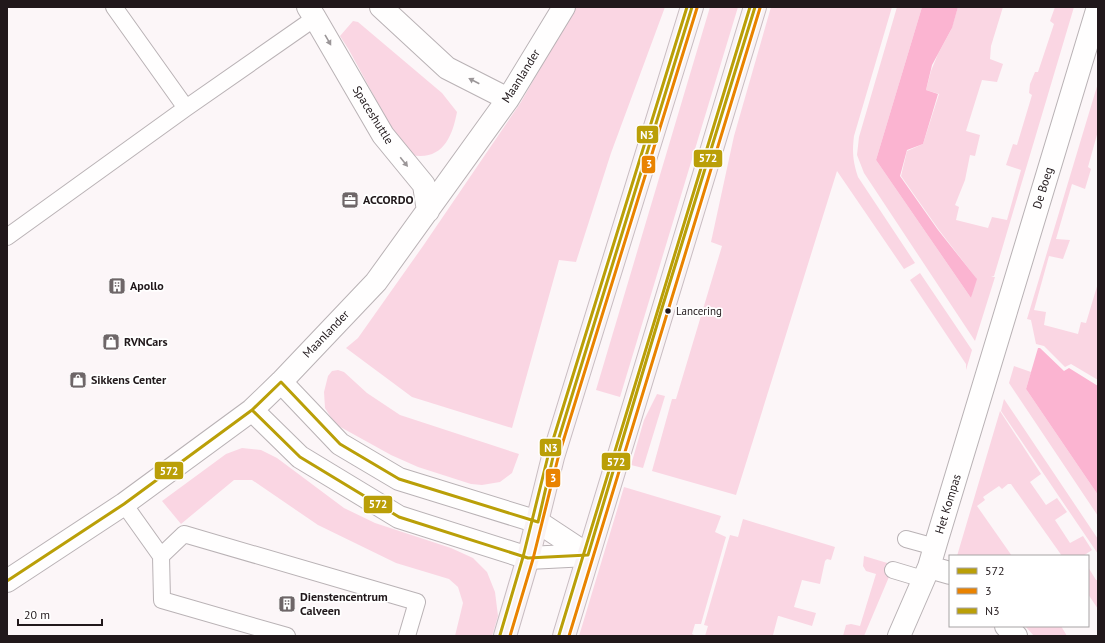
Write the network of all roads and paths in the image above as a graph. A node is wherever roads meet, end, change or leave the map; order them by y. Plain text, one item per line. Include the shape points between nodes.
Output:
1 (114, 7) edge
2 (381, 7) edge
3 (564, 7) edge
4 (692, 7) edge
5 (755, 7) edge
6 (1098, 7) edge
7 (317, 11) edge
8 (508, 99) junction
9 (186, 108) junction
10 (428, 212) junction
11 (7, 238) edge
12 (989, 370) joint
13 (281, 382) junction
14 (252, 410) junction
15 (124, 504) junction
16 (538, 522) junction
17 (906, 539) dead end
18 (588, 554) junction
19 (161, 556) junction
20 (528, 558) junction
21 (929, 564) junction
22 (892, 570) dead end
23 (949, 573) edge
24 (7, 581) edge
25 (1007, 627) edge
26 (287, 636) edge
27 (407, 636) edge
28 (505, 636) edge
29 (564, 636) edge
30 (899, 636) edge
31 (1016, 636) edge

1 - 9 lane
8 -> 2 street via 447,68
3 - 8 street, Maanlander
4 - 16 main road via 554,457
5 - 18 main road
6 - 12 street, De Boeg
7 - 9 lane
7 -> 10 street, Spaceshuttle via 383,135 424,185
8 - 10 street, Maanlander
9 - 11 lane
10 - 13 street, Maanlander via 376,282
12 - 21 street, Het Kompas
13 - 14 street, Maanlander
13 - 16 street via 340,444 399,478
14 - 15 street, Maanlander
14 - 20 street via 300,457 400,517
15 - 19 lane
15 - 24 street, Maanlander
16 - 18 street
16 - 20 main road
17 - 21 lane
18 - 20 street
18 - 29 main road
19 - 26 lane via 162,600
19 - 27 lane via 184,534 417,602
20 - 28 main road
21 - 22 lane
21 - 23 street
21 - 30 street, Het Kompas
25 - 31 street

